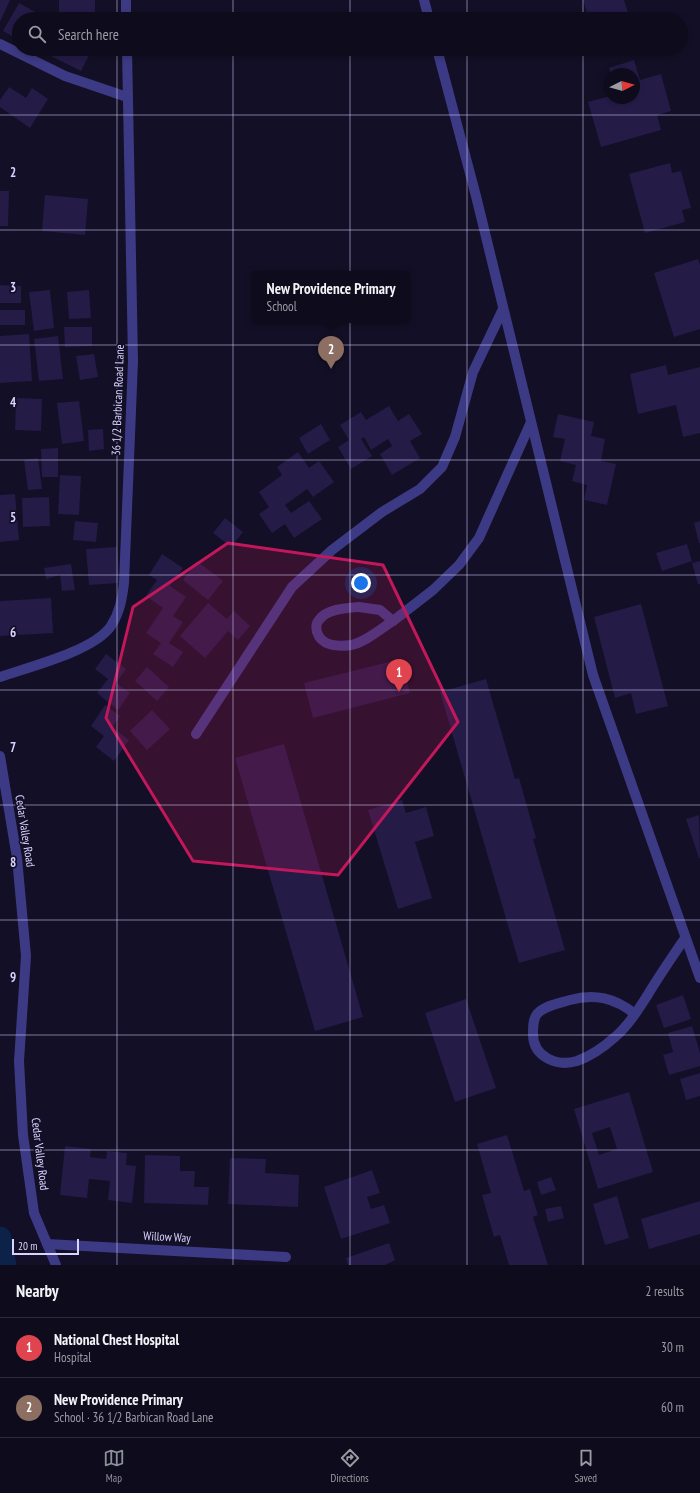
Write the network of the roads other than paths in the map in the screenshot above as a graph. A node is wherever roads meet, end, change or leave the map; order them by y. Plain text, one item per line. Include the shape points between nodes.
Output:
1 (126, 0) edge
2 (424, 0) edge
3 (126, 12) edge
4 (427, 12) edge
5 (0, 44) edge
6 (12, 50) edge
7 (24, 56) edge
8 (126, 56) edge
9 (439, 56) edge
10 (127, 97) junction
11 (503, 309) junction
12 (530, 422) junction
13 (393, 621) junction
14 (0, 677) edge
15 (196, 734) dead end
16 (0, 756) edge
17 (685, 938) junction
18 (700, 978) edge
19 (635, 1014) junction
20 (47, 1244) junction
21 (286, 1257) dead end
22 (56, 1265) edge

1 - 3 street
2 - 4 street
5 - 6 street
7 - 10 street via 65,76
8 - 10 street, 36 1/2 Barbican Road Lane
9 - 11 street
10 - 14 street, 36 1/2 Barbican Road Lane via 133,360 122,606 110,628 91,643
11 - 12 street
11 - 15 street via 473,372 455,436 442,467 420,489 382,512 332,550 292,587
12 - 13 street via 479,538 459,565 433,590
12 - 17 street via 593,675
13 - 13 street via 363,641 351,645 337,646 325,643 318,637 316,628 318,620 324,615 354,607 380,610
16 - 20 street, Cedar Valley Road via 17,858 26,956 19,1061 22,1135 34,1213
17 - 18 street
17 - 19 street
19 - 19 street via 617,1036 577,1061 551,1061 536,1048 533,1023 537,1014 544,1008 591,996 608,998
20 - 21 street, Willow Way
20 - 22 street, Cedar Valley Road

